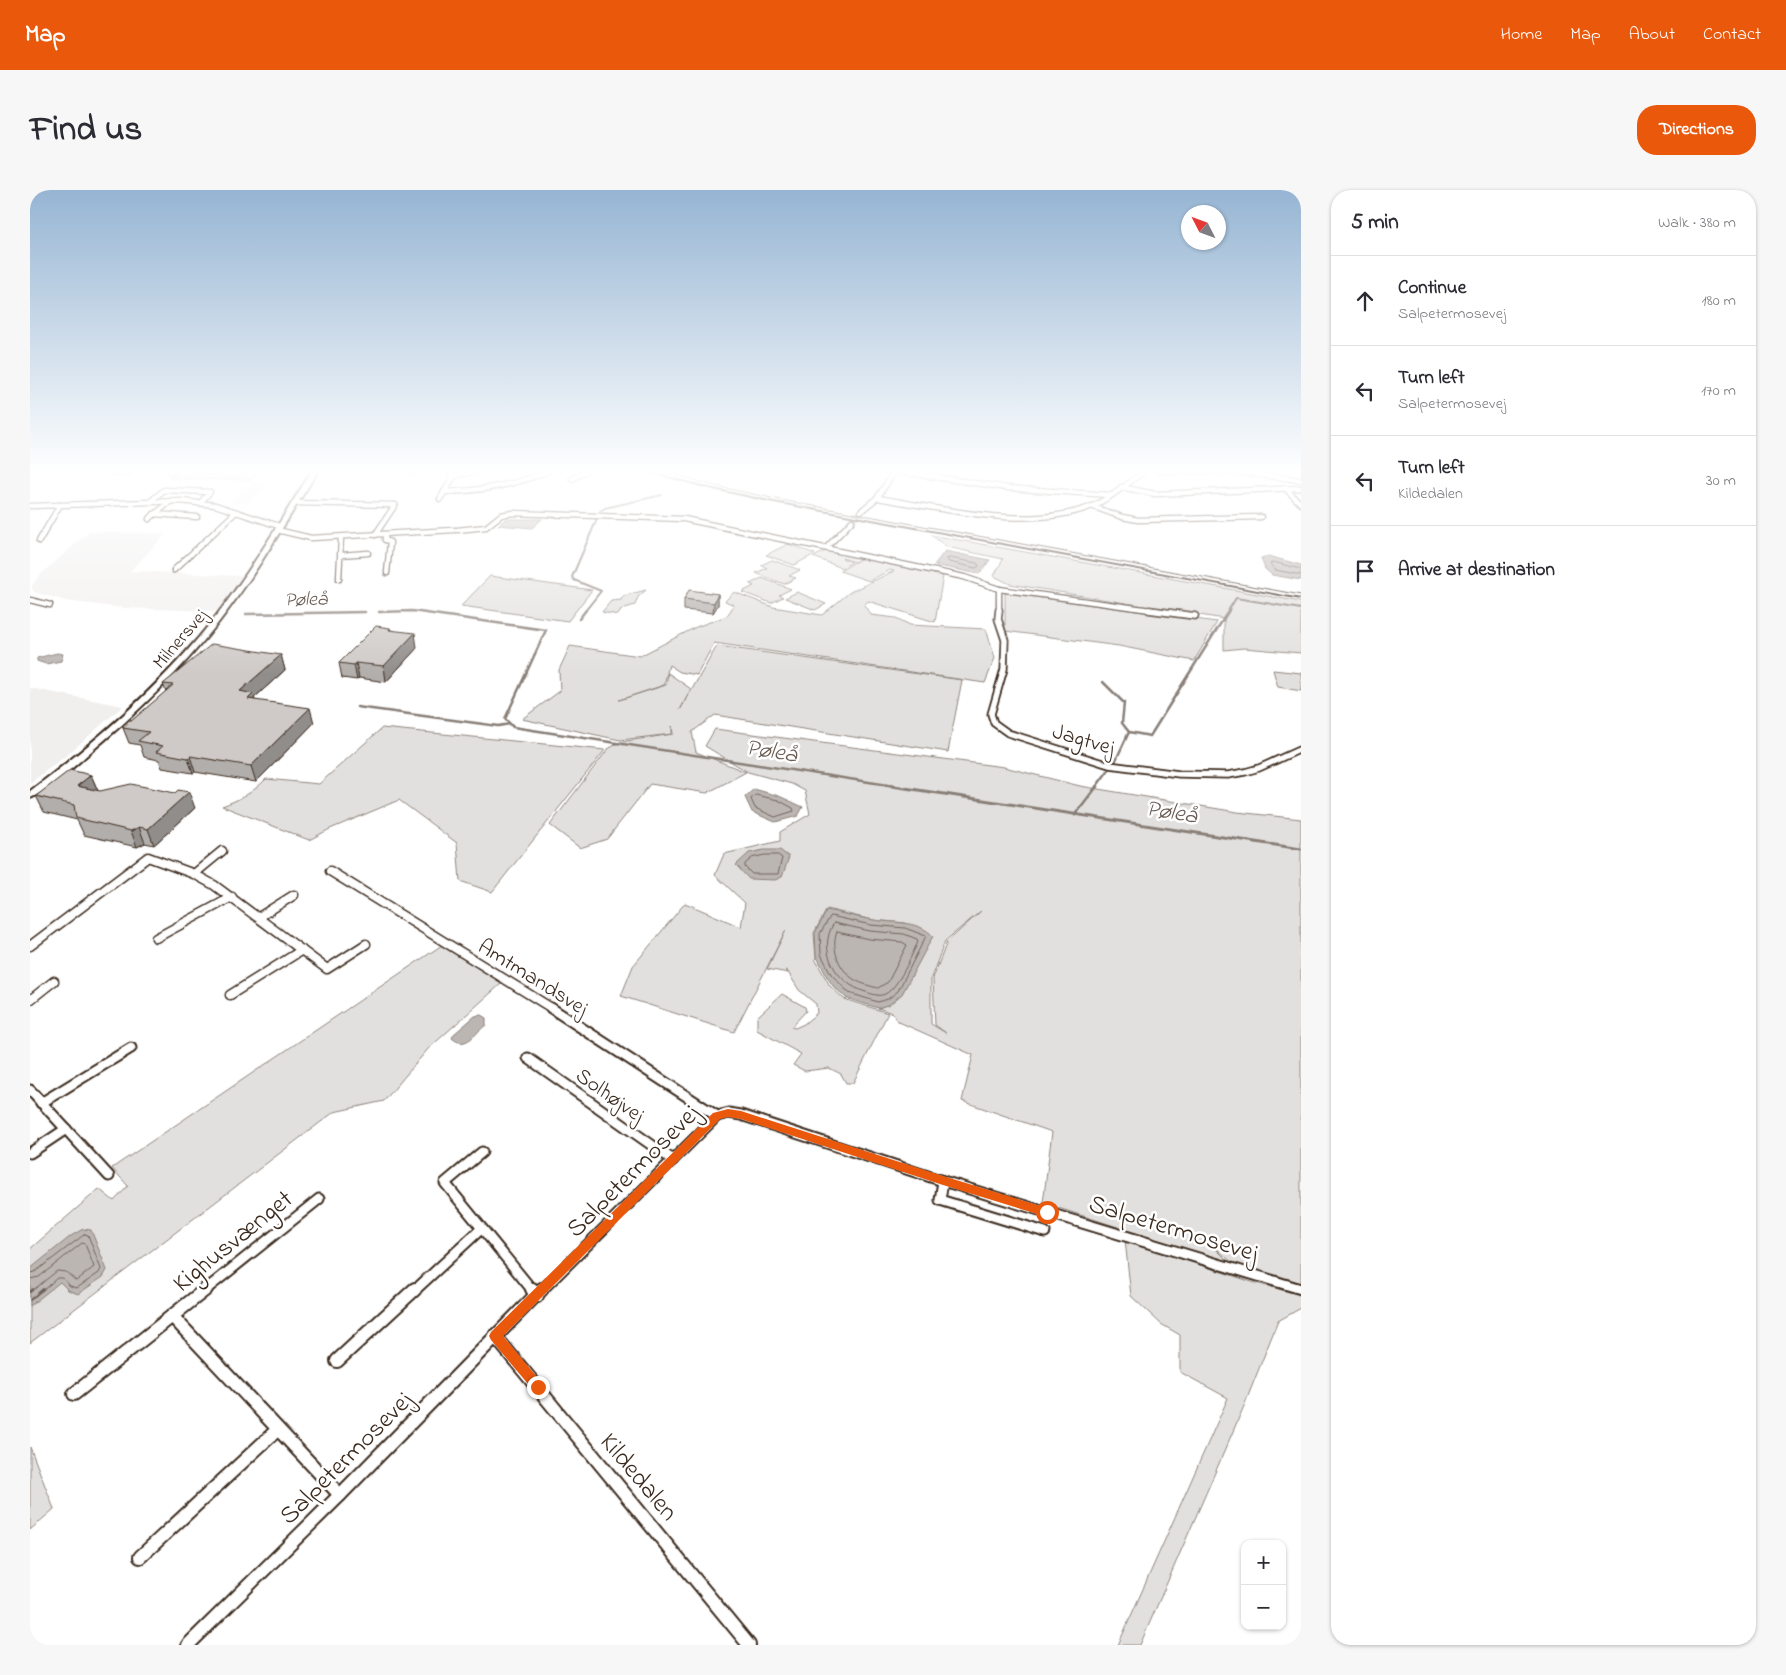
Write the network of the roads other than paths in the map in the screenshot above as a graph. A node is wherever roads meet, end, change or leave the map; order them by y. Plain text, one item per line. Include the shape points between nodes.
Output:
1 (207, 539) edge
2 (271, 539) edge
3 (342, 539) edge
4 (385, 539) edge
5 (779, 539) edge
6 (834, 539) edge
7 (826, 548) junction
8 (368, 552) dead end
9 (340, 555) junction
10 (174, 570) dead end
11 (387, 573) dead end
12 (339, 579) dead end
13 (999, 589) junction
14 (30, 600) edge
15 (50, 604) dead end
16 (1196, 616) dead end
17 (1301, 749) edge
18 (30, 795) edge
19 (222, 851) dead end
20 (330, 871) dead end
21 (194, 874) junction
22 (294, 895) dead end
23 (232, 897) junction
24 (259, 917) junction
25 (156, 938) dead end
26 (366, 944) dead end
27 (30, 946) edge
28 (302, 950) junction
29 (54, 981) dead end
30 (230, 995) dead end
31 (30, 1000) edge
32 (131, 1048) dead end
33 (528, 1058) dead end
34 (30, 1090) edge
35 (41, 1102) junction
36 (717, 1116) junction
37 (66, 1128) junction
38 (482, 1152) dead end
39 (30, 1153) edge
40 (673, 1160) junction
41 (110, 1176) dead end
42 (943, 1181) junction
43 (319, 1199) dead end
44 (481, 1229) junction
45 (1045, 1232) dead end
46 (1301, 1289) edge
47 (537, 1296) junction
48 (172, 1316) junction
49 (495, 1336) junction
50 (337, 1361) dead end
51 (74, 1394) dead end
52 (277, 1430) junction
53 (340, 1495) junction
54 (140, 1557) dead end
55 (189, 1645) edge
56 (750, 1645) edge

1 - 10 street
2 - 18 street, Milnersvej via 218,619 174,670 132,712
3 - 9 street
4 - 11 street via 390,542
5 - 7 street
6 - 7 street
7 - 13 street via 964,576
8 - 9 street
9 - 12 street
13 - 16 street
13 - 17 street, Jagtvej via 998,619 1005,640 1004,669 990,714 994,723 1008,733 1109,765 1179,774 1245,772
14 - 15 street
19 - 21 street
20 - 36 street, Amtmandsvej via 558,1012
21 - 23 street
21 - 27 street via 148,857
22 - 24 street
23 - 24 street
23 - 25 street
24 - 28 street
26 - 28 street via 328,969
28 - 30 street
29 - 31 street
32 - 35 street
33 - 40 street, Solhøjvej
34 - 35 street
35 - 37 street
36 - 40 street, Salpetermosevej
36 - 42 street, Salpetermosevej via 728,1113 741,1115
37 - 39 street
37 - 41 street
38 - 44 street via 445,1183
40 - 47 street, Salpetermosevej
42 - 45 street via 940,1200
42 - 46 street, Salpetermosevej
43 - 48 street, Kighusvænget
44 - 47 street
44 - 50 street
47 - 49 street, Salpetermosevej
48 - 51 street, Kighusvænget
48 - 52 street, Kighusvænget
49 - 53 street, Salpetermosevej
49 - 56 street, Kildedalen
52 - 53 street, Kighusvænget
52 - 54 street
53 - 55 street, Salpetermosevej

